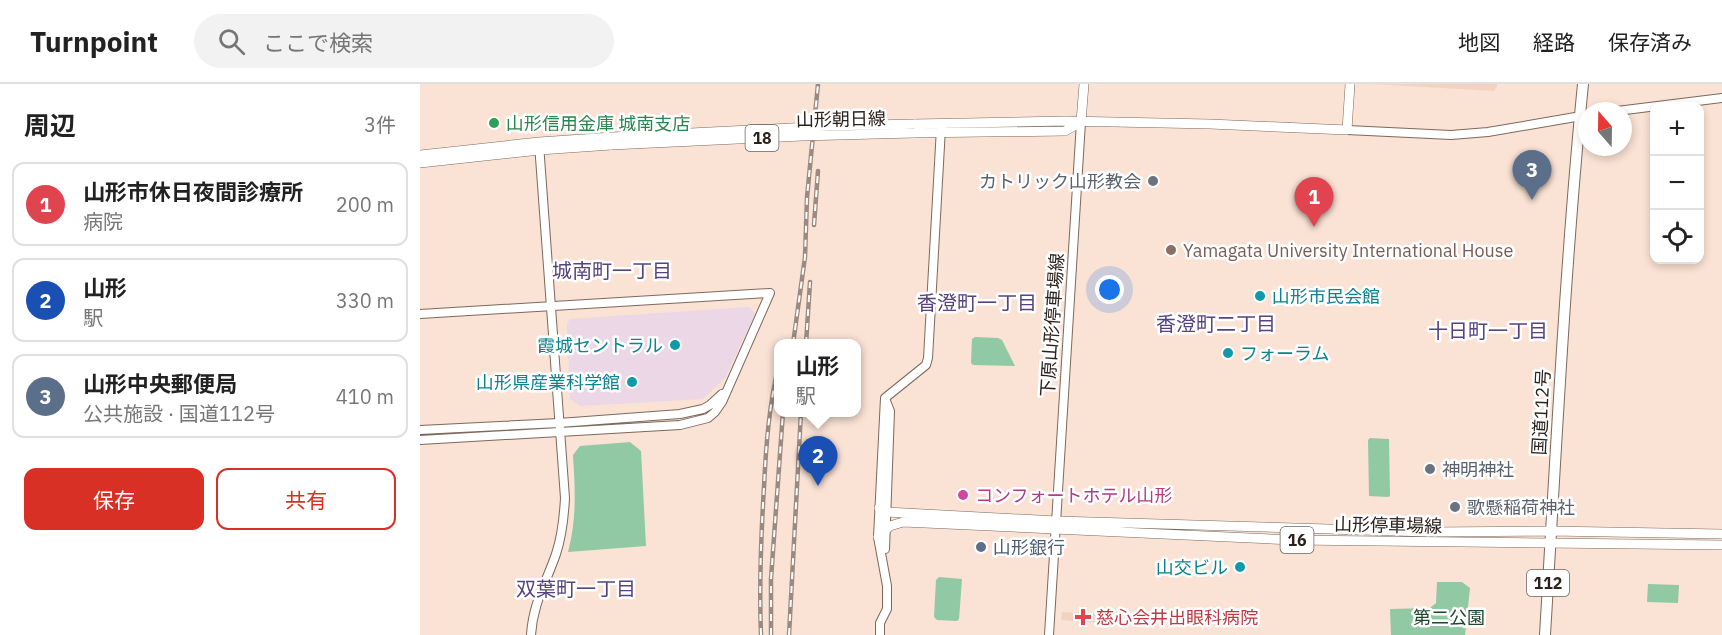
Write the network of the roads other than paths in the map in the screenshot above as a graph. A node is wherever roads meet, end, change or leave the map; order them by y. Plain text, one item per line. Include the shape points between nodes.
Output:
1 (1084, 84) edge
2 (1350, 84) edge
3 (1582, 84) edge
4 (1722, 98) edge
5 (1583, 102) edge
6 (1632, 109) edge
7 (1578, 116) edge
8 (1081, 123) junction
9 (941, 129) junction
10 (1347, 130) junction
11 (540, 146) junction
12 (420, 155) edge
13 (1579, 156) edge
14 (420, 163) edge
15 (551, 306) junction
16 (420, 314) edge
17 (559, 427) junction
18 (420, 430) edge
19 (420, 440) edge
20 (882, 510) junction
21 (1056, 525) junction
22 (1551, 531) junction
23 (882, 534) junction
24 (1722, 534) edge
25 (1550, 544) junction
26 (1722, 545) edge
27 (531, 635) edge
28 (880, 635) edge
29 (1049, 635) edge
30 (1545, 635) edge

1 - 8 main road
2 - 10 main road
3 - 5 highway, 国道112号 / 112
4 - 6 street
7 - 10 street via 1451,135
8 - 9 main road, 山形朝日線 / 18
8 - 10 main road, 山形朝日線 / 18
8 - 21 street, 下原山形停車場線
9 - 11 main road, 山形朝日線 / 18, bridge via 818,126
9 - 20 street via 928,358 926,365 885,398
11 - 12 main road, 山形朝日線 / 18
11 - 14 main road, 山形朝日線 / 18
11 - 15 street
13 - 22 highway, 国道112号 / 112 via 1562,336
15 - 16 street
15 - 17 street
15 - 17 street via 770,293 726,391 710,405 680,414
17 - 18 street
17 - 19 street
17 - 27 street via 564,519 557,552 536,602
20 - 21 main road, 山形停車場線 / 16
20 - 23 street
21 - 22 main road, 山形停車場線 / 16 via 1454,533
21 - 23 main road, 山形停車場線 / 16 via 903,522
21 - 25 main road, 山形停車場線 / 16 via 1294,540
21 - 29 street, 下原山形停車場線
22 - 24 main road, 山形停車場線 / 16
22 - 25 highway, 国道112号 / 112
23 - 28 street via 887,586
25 - 26 main road, 山形停車場線 / 16
25 - 30 highway, 国道112号 / 112

